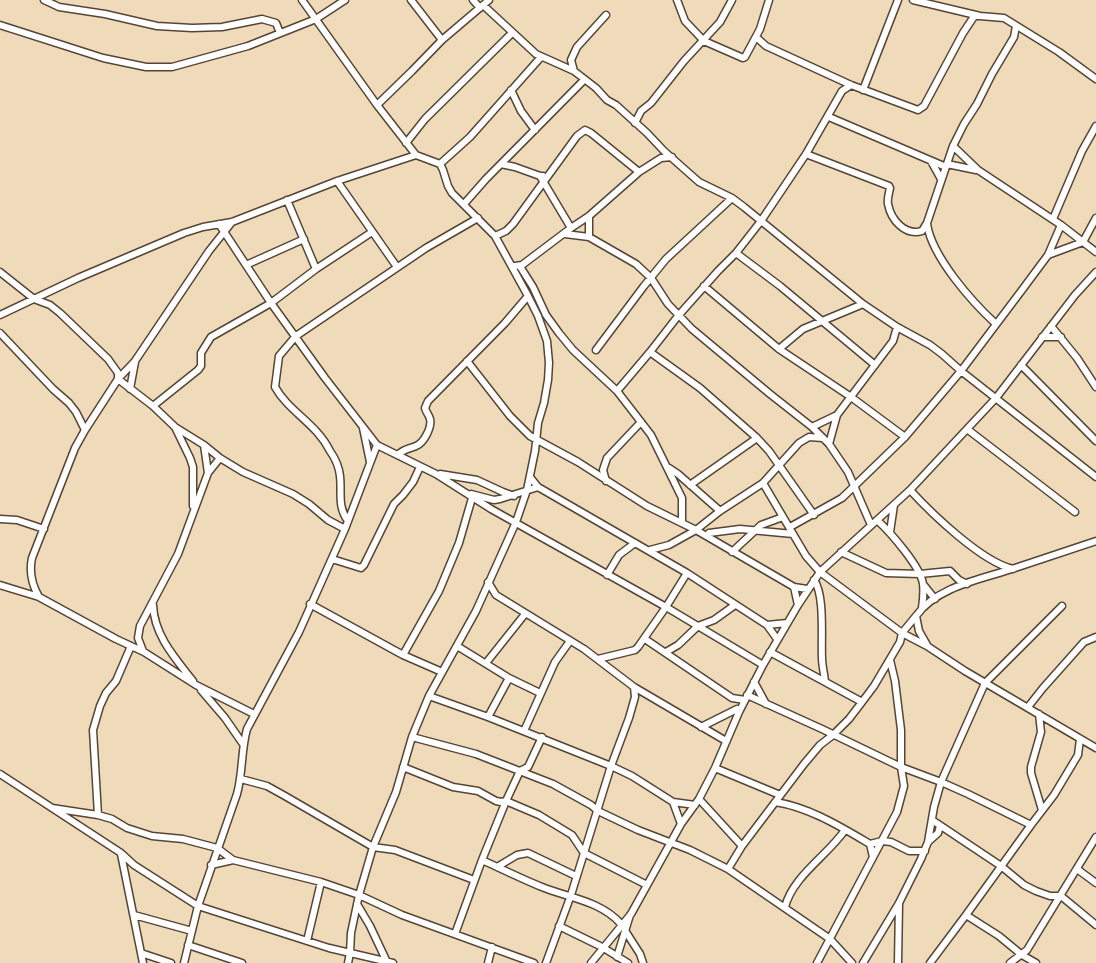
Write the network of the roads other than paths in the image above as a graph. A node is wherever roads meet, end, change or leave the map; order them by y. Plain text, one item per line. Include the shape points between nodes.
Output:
1 (44, 0) edge
2 (302, 0) edge
3 (345, 0) edge
4 (410, 0) edge
5 (473, 0) edge
6 (489, 0) edge
7 (677, 0) edge
8 (732, 0) edge
9 (769, 0) edge
10 (898, 0) edge
11 (913, 0) edge
12 (481, 7) junction
13 (606, 15) dead end
14 (975, 15) junction
15 (316, 19) junction
16 (0, 25) edge
17 (1016, 26) junction
18 (1025, 32) junction
19 (280, 33) junction
20 (512, 33) junction
21 (756, 37) junction
22 (1014, 37) junction
23 (442, 40) junction
24 (704, 41) junction
25 (541, 57) junction
26 (571, 60) junction
27 (560, 65) junction
28 (574, 71) junction
29 (1096, 79) edge
30 (584, 80) junction
31 (842, 81) junction
32 (851, 86) junction
33 (511, 90) junction
34 (863, 90) junction
35 (842, 91) junction
36 (377, 105) junction
37 (828, 117) junction
38 (635, 123) junction
39 (1096, 126) edge
40 (535, 130) junction
41 (406, 143) junction
42 (953, 146) junction
43 (664, 151) junction
44 (806, 154) junction
45 (416, 155) junction
46 (510, 156) junction
47 (672, 157) junction
48 (661, 158) junction
49 (931, 161) junction
50 (440, 164) junction
51 (501, 164) junction
52 (946, 165) junction
53 (515, 167) junction
54 (978, 170) junction
55 (639, 172) junction
56 (541, 179) junction
57 (941, 179) junction
58 (337, 181) junction
59 (732, 198) junction
60 (287, 200) junction
61 (464, 204) junction
62 (589, 216) junction
63 (478, 218) junction
64 (1096, 218) edge
65 (1052, 219) junction
66 (761, 221) junction
67 (232, 222) junction
68 (927, 223) junction
69 (219, 224) junction
70 (1061, 225) junction
71 (571, 228) junction
72 (224, 231) junction
73 (372, 232) junction
74 (565, 234) junction
75 (495, 236) junction
76 (589, 237) junction
77 (304, 239) junction
78 (1083, 242) junction
79 (1096, 252) edge
80 (736, 253) junction
81 (1048, 255) junction
82 (246, 265) junction
83 (397, 267) junction
84 (513, 267) junction
85 (521, 267) junction
86 (316, 268) junction
87 (0, 272) edge
88 (1096, 272) edge
89 (518, 276) junction
90 (651, 278) junction
91 (644, 286) junction
92 (656, 286) junction
93 (704, 286) junction
94 (528, 296) junction
95 (34, 299) junction
96 (271, 303) junction
97 (863, 304) junction
98 (0, 314) edge
99 (678, 316) junction
100 (822, 320) junction
101 (996, 324) junction
102 (1051, 326) junction
103 (897, 327) junction
104 (0, 333) edge
105 (908, 334) junction
106 (296, 336) junction
107 (1042, 337) junction
108 (1061, 337) junction
109 (893, 341) junction
110 (779, 349) junction
111 (596, 350) dead end
112 (650, 352) junction
113 (136, 361) junction
114 (467, 362) junction
115 (875, 364) junction
116 (1021, 366) junction
117 (961, 371) junction
118 (118, 379) junction
119 (1096, 387) edge
120 (130, 388) junction
121 (617, 391) junction
122 (851, 397) junction
123 (996, 398) junction
124 (154, 406) junction
125 (837, 415) junction
126 (641, 422) junction
127 (362, 426) junction
128 (175, 427) junction
129 (813, 427) junction
130 (967, 429) junction
131 (85, 430) junction
132 (809, 437) junction
133 (905, 437) junction
134 (757, 438) junction
135 (823, 438) junction
136 (537, 440) junction
137 (1096, 441) edge
138 (829, 444) junction
139 (204, 445) junction
140 (377, 445) junction
141 (547, 446) junction
142 (535, 451) junction
143 (398, 455) junction
144 (220, 458) junction
145 (370, 464) junction
146 (420, 467) junction
147 (778, 467) junction
148 (668, 468) junction
149 (208, 473) junction
150 (436, 474) junction
151 (530, 477) junction
152 (1096, 477) edge
153 (606, 481) junction
154 (763, 483) junction
155 (690, 485) junction
156 (538, 487) junction
157 (855, 487) junction
158 (527, 490) junction
159 (910, 490) junction
160 (470, 496) junction
161 (514, 496) junction
162 (894, 506) junction
163 (193, 510) junction
164 (720, 511) junction
165 (1075, 512) dead end
166 (814, 515) junction
167 (783, 517) junction
168 (0, 519) edge
169 (877, 520) junction
170 (348, 521) junction
171 (710, 521) junction
172 (516, 522) junction
173 (682, 523) junction
174 (871, 526) junction
175 (790, 527) junction
176 (44, 528) junction
177 (345, 529) junction
178 (696, 530) junction
179 (756, 530) junction
180 (890, 532) junction
181 (793, 534) junction
182 (708, 535) junction
183 (1096, 541) edge
184 (635, 543) junction
185 (650, 550) junction
186 (732, 552) junction
187 (841, 552) junction
188 (332, 559) junction
189 (1014, 569) junction
190 (820, 572) junction
191 (687, 573) junction
192 (920, 574) junction
193 (607, 575) junction
194 (814, 580) junction
195 (488, 582) junction
196 (923, 584) junction
197 (967, 584) junction
198 (0, 585) edge
199 (794, 587) junction
200 (807, 589) junction
201 (483, 593) junction
202 (496, 595) junction
203 (39, 597) junction
204 (934, 599) junction
205 (154, 602) junction
206 (310, 604) junction
207 (735, 605) junction
208 (798, 605) junction
209 (1062, 606) dead end
210 (666, 607) junction
211 (922, 608) junction
212 (524, 614) junction
213 (916, 616) junction
214 (787, 623) junction
215 (767, 625) junction
216 (698, 626) junction
217 (902, 633) junction
218 (910, 637) junction
219 (1096, 637) edge
220 (645, 639) junction
221 (777, 639) junction
222 (570, 641) junction
223 (900, 642) junction
224 (131, 646) junction
225 (457, 646) junction
226 (927, 646) junction
227 (144, 652) junction
228 (666, 652) junction
229 (770, 652) junction
230 (403, 655) junction
231 (598, 659) junction
232 (890, 660) junction
233 (486, 663) junction
234 (763, 665) junction
235 (442, 672) junction
236 (509, 678) junction
237 (825, 681) junction
238 (754, 682) junction
239 (985, 683) junction
240 (196, 686) junction
241 (634, 687) junction
242 (643, 692) junction
243 (540, 693) junction
244 (429, 696) junction
245 (635, 697) junction
246 (732, 698) junction
247 (746, 698) junction
248 (862, 702) junction
249 (766, 704) junction
250 (1028, 707) junction
251 (738, 711) junction
252 (254, 714) junction
253 (1039, 714) junction
254 (488, 717) junction
255 (701, 727) junction
256 (822, 729) junction
257 (524, 731) junction
258 (833, 735) junction
259 (412, 736) junction
260 (542, 737) junction
261 (1080, 739) junction
262 (726, 742) junction
263 (243, 744) junction
264 (820, 745) junction
265 (1095, 748) edge
266 (1078, 755) junction
267 (611, 766) junction
268 (403, 767) junction
269 (901, 767) junction
270 (714, 768) junction
271 (520, 771) junction
272 (0, 774) edge
273 (242, 779) junction
274 (941, 782) junction
275 (780, 795) junction
276 (506, 801) junction
277 (673, 802) junction
278 (697, 802) junction
279 (775, 802) junction
280 (52, 808) junction
281 (1042, 810) junction
282 (598, 811) junction
283 (98, 815) junction
284 (932, 820) junction
285 (681, 824) junction
286 (1031, 825) junction
287 (939, 829) junction
288 (845, 830) junction
289 (1096, 837) edge
290 (882, 841) junction
291 (928, 842) junction
292 (670, 843) junction
293 (870, 844) junction
294 (742, 846) junction
295 (373, 847) junction
296 (218, 848) junction
297 (925, 851) junction
298 (121, 853) junction
299 (584, 853) junction
300 (873, 857) junction
301 (233, 860) junction
302 (482, 860) junction
303 (211, 865) junction
304 (1001, 866) junction
305 (497, 867) junction
306 (728, 869) junction
307 (1078, 869) junction
308 (576, 876) junction
309 (474, 880) junction
310 (321, 882) junction
311 (1096, 883) edge
312 (647, 885) junction
313 (359, 895) junction
314 (571, 895) junction
315 (1061, 896) junction
316 (900, 903) junction
317 (357, 904) junction
318 (198, 906) junction
319 (785, 907) junction
320 (631, 914) junction
321 (134, 915) junction
322 (966, 915) junction
323 (622, 924) junction
324 (1096, 925) edge
325 (559, 926) junction
326 (192, 930) junction
327 (626, 932) junction
328 (455, 934) junction
329 (830, 939) junction
330 (307, 941) junction
331 (188, 945) junction
332 (492, 947) junction
333 (602, 948) junction
334 (1027, 950) junction
335 (350, 952) junction
336 (142, 953) junction
337 (1022, 955) junction
338 (617, 957) junction
339 (1029, 959) junction
340 (386, 960) junction
341 (626, 962) edge
342 (143, 963) edge
343 (171, 963) edge
344 (184, 963) edge
345 (242, 963) edge
346 (348, 963) edge
347 (393, 963) edge
348 (488, 963) edge
349 (534, 963) edge
350 (546, 963) edge
351 (591, 963) edge
352 (643, 963) edge
353 (817, 963) edge
354 (852, 963) edge
355 (863, 963) edge
356 (898, 963) edge
357 (930, 963) edge
358 (1010, 963) edge
359 (1036, 963) edge

1 - 19 street via 71,10 163,26 222,27 262,19 276,23
2 - 15 street
3 - 15 street
4 - 23 street
5 - 12 street
6 - 12 street
7 - 24 street via 685,21
8 - 24 street
9 - 21 street
10 - 34 street
11 - 14 street
12 - 20 street
12 - 23 street
13 - 26 street via 577,46
14 - 17 street via 1004,18
14 - 34 street via 921,109
15 - 19 street
15 - 36 street
16 - 19 street via 103,58 146,67 184,65
17 - 18 street
17 - 22 street
18 - 22 street
18 - 29 street
20 - 25 street
20 - 41 street via 425,119
21 - 24 street via 743,58
21 - 31 street via 766,46
22 - 42 street
23 - 36 street
24 - 38 street via 641,111
25 - 27 street
25 - 33 street
26 - 27 street
26 - 28 street
27 - 28 street
28 - 30 street
30 - 38 street
30 - 40 street
31 - 32 street
31 - 35 street
32 - 34 street
32 - 35 street
33 - 40 street
33 - 50 street via 470,137
35 - 37 street
36 - 41 street
37 - 44 street
37 - 49 street
38 - 43 street
39 - 65 street
40 - 46 street
41 - 45 street
42 - 52 street
42 - 54 street
43 - 47 street
43 - 48 street
44 - 66 street
44 - 68 street via 889,186 888,206 898,225 909,231 922,231
45 - 50 street
45 - 58 street
46 - 51 street
46 - 53 street
47 - 48 street
47 - 59 street via 699,182
48 - 55 street
49 - 52 street
49 - 57 street
50 - 61 street via 448,186
51 - 53 street
51 - 61 street
52 - 54 street
52 - 57 street
53 - 56 street
54 - 65 street
55 - 56 street via 585,130 548,176
55 - 62 street
56 - 71 street
56 - 75 street via 512,224
57 - 68 street
58 - 60 street
58 - 73 street
59 - 66 street
59 - 90 street via 666,259
60 - 67 street
60 - 77 street
61 - 63 street
62 - 71 street
62 - 76 street
63 - 75 street
63 - 83 street
64 - 78 street
65 - 70 street
66 - 80 street
66 - 97 street
67 - 69 street
67 - 72 street
68 - 101 street via 932,244 939,255 972,300
69 - 72 street
69 - 95 street via 178,236
70 - 78 street
70 - 81 street
71 - 74 street
72 - 82 street
72 - 113 street
73 - 83 street
73 - 86 street
74 - 76 street
74 - 85 street
75 - 84 street
76 - 90 street via 631,261
77 - 82 street
77 - 86 street
78 - 79 street
78 - 81 street
80 - 93 street
80 - 100 street
81 - 101 street
82 - 96 street
83 - 106 street
84 - 85 street
84 - 89 street
85 - 89 street
85 - 121 street via 555,328 573,350
86 - 96 street
87 - 95 street
88 - 102 street
89 - 94 street
90 - 91 street
90 - 92 street
91 - 92 street
91 - 111 street
92 - 99 street
93 - 99 street
93 - 110 street
94 - 114 street
94 - 136 street via 547,341 549,362
95 - 98 street
95 - 118 street via 60,313 108,359 118,373
96 - 106 street
96 - 124 street via 211,337 201,353 198,370
97 - 100 street
97 - 103 street
99 - 112 street
99 - 129 street
100 - 110 street via 803,329
100 - 115 street
101 - 117 street
102 - 107 street
102 - 108 street
103 - 105 street
103 - 109 street
104 - 131 street via 69,403
105 - 109 street
105 - 117 street via 942,354
106 - 127 street
106 - 170 street via 279,356 275,387 330,449 340,476 341,507
107 - 108 street
107 - 116 street
108 - 119 street
109 - 115 street
110 - 122 street
112 - 121 street
112 - 134 street via 700,388
113 - 118 street
113 - 120 street
114 - 136 street via 510,416
114 - 143 street via 426,404 430,419 421,443
115 - 122 street
116 - 123 street
116 - 137 street
117 - 123 street
117 - 133 street
118 - 120 street
118 - 131 street
120 - 124 street
121 - 126 street
122 - 125 street
122 - 133 street
123 - 130 street
123 - 152 street
124 - 128 street
125 - 129 street
125 - 138 street
126 - 148 street via 652,434
126 - 153 street via 607,458 603,470
127 - 140 street
127 - 145 street
128 - 139 street
128 - 163 street via 192,467
129 - 132 street
129 - 135 street
130 - 159 street
130 - 165 street
131 - 176 street
132 - 135 street
132 - 147 street via 799,443
133 - 157 street
134 - 147 street
134 - 155 street
135 - 138 street
136 - 141 street
136 - 142 street
138 - 157 street
139 - 144 street
139 - 149 street
140 - 143 street
140 - 145 street
141 - 142 street
141 - 153 street
142 - 151 street
143 - 146 street
144 - 149 street
144 - 177 street via 293,494
145 - 170 street
146 - 150 street
146 - 188 street via 394,504 364,565 355,568
147 - 154 street
147 - 166 street
148 - 155 street
148 - 173 street via 682,498
149 - 163 street
150 - 160 street
150 - 161 street via 477,480
151 - 156 street
151 - 158 street
153 - 173 street
154 - 164 street
154 - 167 street
155 - 164 street
156 - 158 street
156 - 184 street
157 - 166 street
157 - 174 street
158 - 161 street
158 - 172 street
159 - 162 street
159 - 189 street via 969,544 994,562
160 - 161 street via 494,500
160 - 172 street
160 - 230 street via 459,544 439,591
162 - 169 street
162 - 180 street
163 - 205 street via 178,554
164 - 171 street
166 - 175 street
167 - 175 street
167 - 179 street via 766,522
168 - 176 street
169 - 174 street
169 - 180 street
170 - 177 street
171 - 178 street
171 - 182 street
172 - 193 street
172 - 195 street
173 - 178 street
174 - 187 street
175 - 181 street
176 - 203 street via 30,565
177 - 188 street
178 - 182 street
178 - 185 street via 669,545
179 - 181 street
179 - 182 street via 740,529
179 - 186 street
180 - 192 street
181 - 190 street
182 - 186 street
183 - 189 street
184 - 185 street
184 - 193 street via 619,555
185 - 191 street
186 - 199 street
187 - 190 street
187 - 192 street via 886,573
188 - 206 street
189 - 197 street
190 - 194 street
190 - 217 street
191 - 207 street
191 - 210 street
192 - 196 street
192 - 197 street via 950,571
193 - 210 street
194 - 200 street
194 - 237 street via 819,588
195 - 201 street
195 - 202 street
196 - 204 street
196 - 211 street
197 - 204 street
198 - 203 street
199 - 200 street
199 - 208 street
200 - 208 street
201 - 202 street
201 - 225 street
202 - 212 street
203 - 224 street
204 - 211 street
205 - 227 street via 138,632
205 - 240 street via 159,632
206 - 230 street
206 - 252 street via 299,632
207 - 215 street
207 - 216 street via 714,620
208 - 214 street
209 - 239 street
210 - 216 street
210 - 220 street
211 - 213 street
212 - 222 street
212 - 233 street
213 - 217 street
213 - 226 street
214 - 215 street
214 - 221 street
215 - 221 street
216 - 228 street
216 - 234 street
217 - 218 street
217 - 223 street
218 - 223 street
218 - 226 street
219 - 250 street via 1084,642
220 - 228 street
220 - 231 street via 635,650
221 - 229 street
222 - 231 street
222 - 243 street via 554,662
223 - 232 street
224 - 227 street
224 - 283 street via 116,681 95,716
225 - 233 street
225 - 235 street
226 - 239 street
227 - 240 street
228 - 246 street
229 - 234 street
229 - 237 street
230 - 235 street
231 - 241 street
232 - 248 street
232 - 269 street via 900,714
233 - 236 street
234 - 238 street
235 - 244 street
236 - 243 street
236 - 254 street
237 - 248 street
238 - 247 street
238 - 249 street
239 - 250 street
239 - 274 street
240 - 252 street
240 - 263 street
241 - 242 street
241 - 245 street
242 - 245 street
242 - 255 street
243 - 257 street
244 - 254 street
244 - 259 street
245 - 267 street
246 - 247 street
246 - 251 street
247 - 249 street
247 - 251 street
248 - 258 street
249 - 256 street
250 - 253 street
251 - 255 street
251 - 262 street
252 - 263 street
253 - 261 street
253 - 281 street via 1041,732 1031,773
254 - 257 street
255 - 262 street
256 - 258 street
256 - 264 street
257 - 260 street
258 - 264 street
258 - 269 street
259 - 268 street
259 - 271 street via 476,754
260 - 267 street
260 - 271 street via 528,767
261 - 265 street
261 - 266 street
262 - 270 street
263 - 273 street
264 - 275 street
265 - 266 street
266 - 281 street
267 - 277 street
267 - 282 street
268 - 276 street via 453,787 478,791 496,801
268 - 295 street
269 - 274 street
269 - 290 street via 903,795
270 - 275 street
270 - 278 street
271 - 276 street
271 - 282 street via 553,784
272 - 280 street
273 - 295 street via 267,786
273 - 296 street
274 - 284 street
274 - 286 street
275 - 279 street
276 - 299 street via 539,815 572,835
276 - 302 street
277 - 278 street
277 - 285 street
278 - 285 street
278 - 294 street
279 - 288 street via 793,806
279 - 294 street
280 - 283 street
280 - 298 street
281 - 286 street
282 - 292 street
282 - 299 street
283 - 296 street via 152,836 183,839
284 - 287 street
284 - 291 street
285 - 292 street
286 - 304 street
287 - 291 street
287 - 304 street
288 - 293 street
288 - 319 street via 830,850 798,881
289 - 307 street
290 - 293 street
290 - 297 street via 909,851
290 - 300 street
291 - 297 street
292 - 306 street
292 - 312 street
293 - 300 street
294 - 306 street
295 - 309 street via 395,850
295 - 313 street
296 - 301 street
296 - 303 street
297 - 316 street
298 - 318 street via 134,865
298 - 321 street
299 - 308 street
299 - 312 street
300 - 329 street
301 - 303 street
301 - 310 street
302 - 305 street
302 - 309 street
303 - 318 street
304 - 315 street via 1016,880 1036,891
304 - 322 street
305 - 308 street via 517,855 528,853
305 - 314 street via 542,887
306 - 319 street
307 - 311 street
307 - 315 street
308 - 314 street
309 - 328 street
310 - 313 street
310 - 330 street
312 - 320 street
313 - 317 street
313 - 328 street
314 - 323 street via 600,908
314 - 325 street
315 - 324 street
315 - 334 street
316 - 355 street
316 - 356 street
317 - 335 street via 350,933
317 - 340 street
318 - 326 street
318 - 330 street
319 - 329 street
320 - 323 street
320 - 327 street
321 - 326 street
321 - 336 street
322 - 337 street via 1000,936
322 - 357 street
323 - 333 street
325 - 333 street
325 - 350 street
326 - 331 street
327 - 338 street
327 - 352 street
328 - 332 street
329 - 353 street
329 - 354 street
330 - 335 street
331 - 344 street
331 - 345 street
332 - 348 street
332 - 349 street
333 - 338 street
333 - 351 street
334 - 337 street
334 - 339 street
335 - 340 street
335 - 346 street
336 - 342 street
336 - 343 street
337 - 339 street
337 - 358 street
338 - 341 street
339 - 359 street
340 - 347 street

